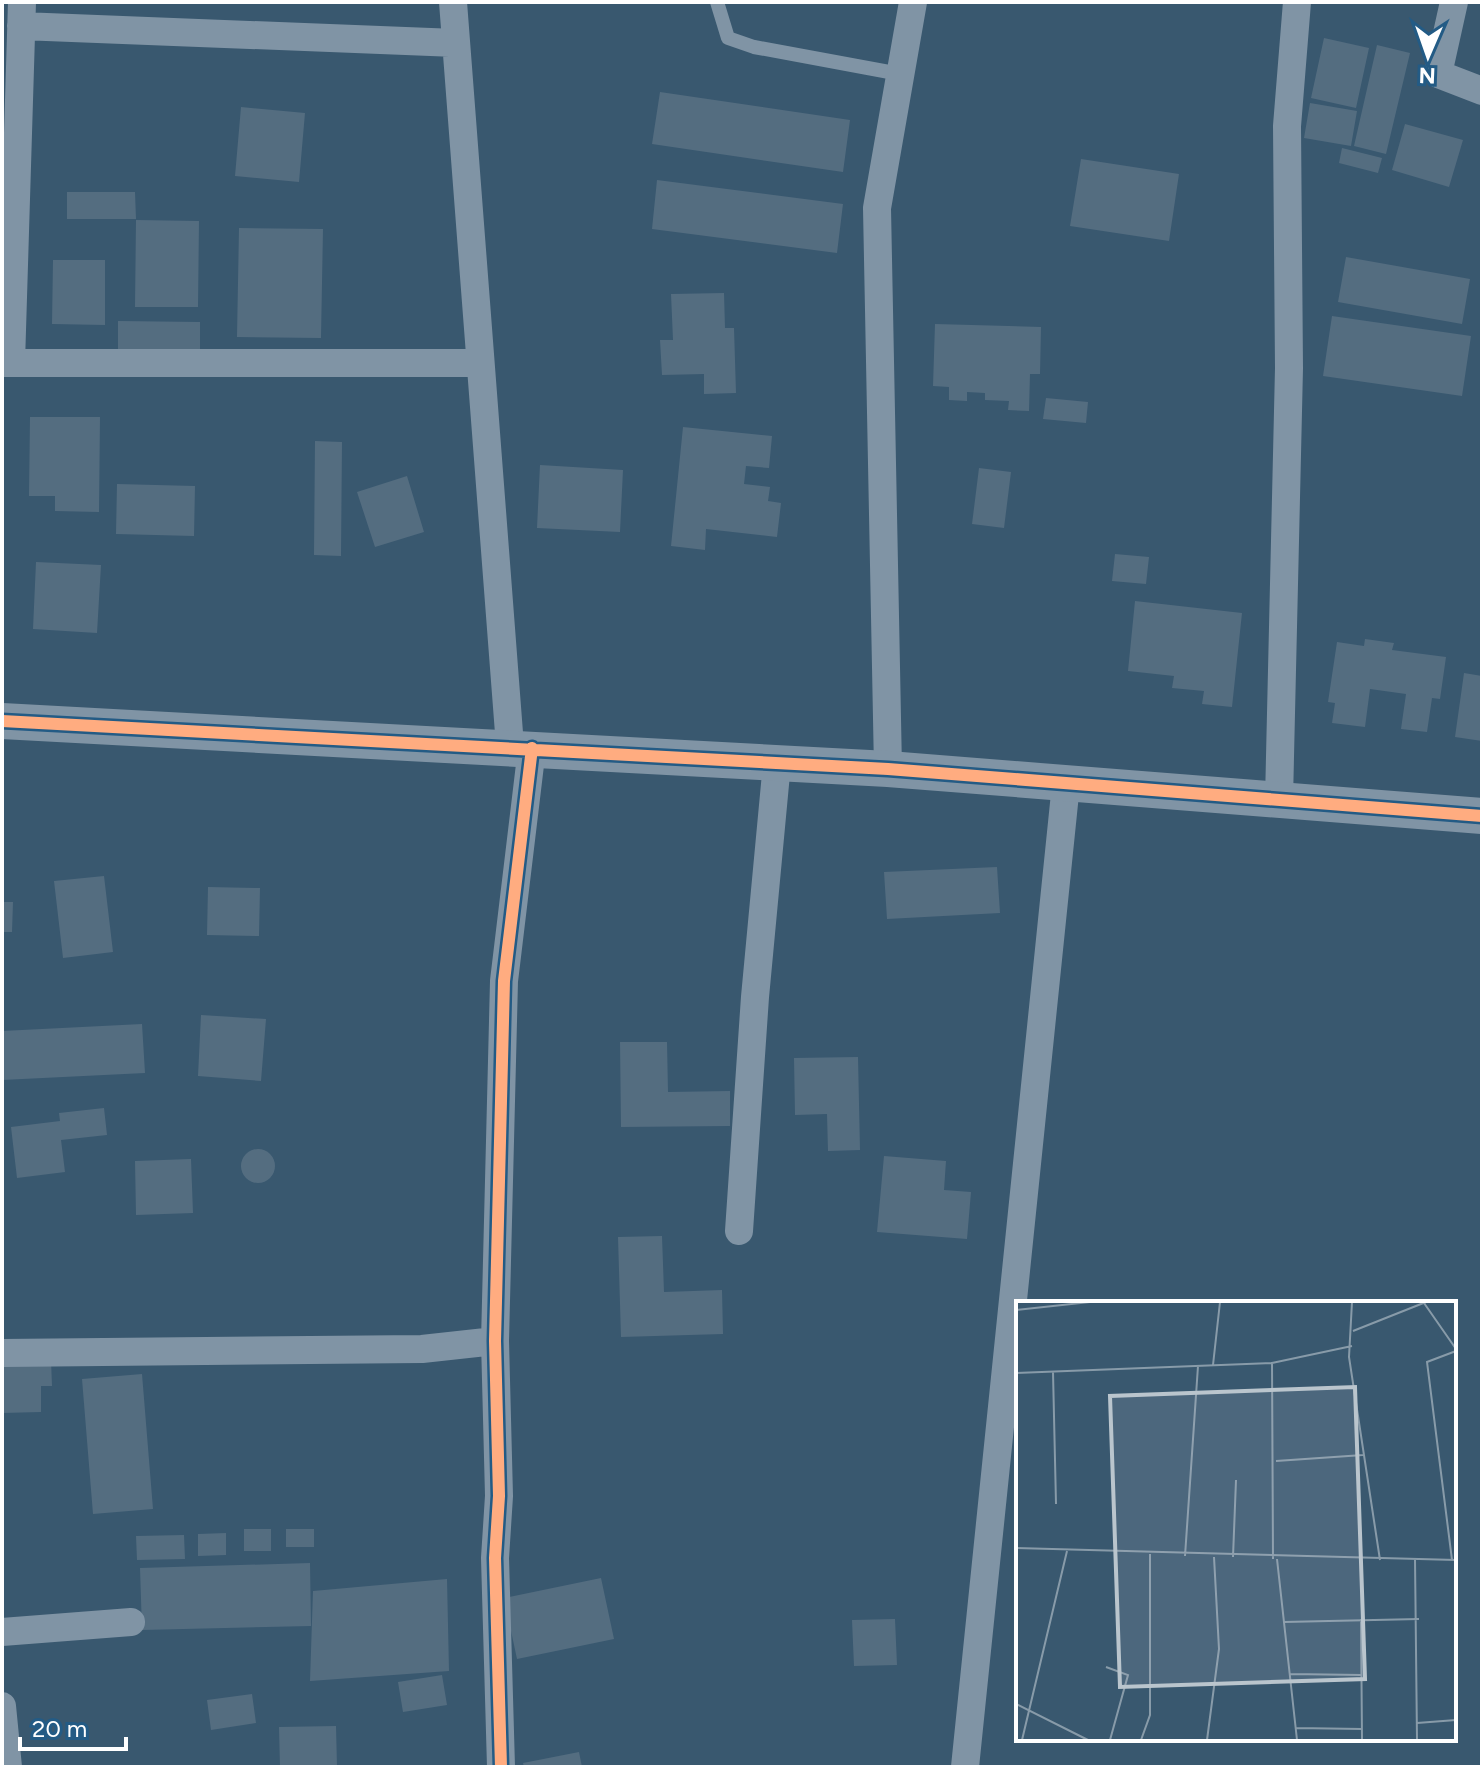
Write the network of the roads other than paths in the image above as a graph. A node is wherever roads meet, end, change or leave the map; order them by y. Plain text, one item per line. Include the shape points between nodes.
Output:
1 (453, 2) edge
2 (717, 2) edge
3 (913, 2) edge
4 (1297, 2) edge
5 (1454, 2) edge
6 (21, 14) edge
7 (456, 43) junction
8 (900, 74) junction
9 (1482, 91) edge
10 (6, 363) edge
11 (478, 363) junction
12 (2, 721) edge
13 (521, 747) junction
14 (777, 763) junction
15 (888, 769) junction
16 (1066, 784) junction
17 (1279, 800) junction
18 (1482, 816) edge
19 (739, 1231) dead end
20 (495, 1341) junction
21 (2, 1353) edge
22 (131, 1622) dead end
23 (2, 1632) edge
24 (2, 1706) edge
25 (8, 1767) edge
26 (501, 1767) edge
27 (965, 1767) edge

1 - 7 street
2 - 8 lane via 728,38
3 - 8 street
4 - 17 street via 1287,126 1289,368
5 - 9 street via 1438,74
6 - 7 street
6 - 10 street
7 - 11 street
8 - 15 street via 877,208
10 - 11 street
11 - 13 street
12 - 13 street
13 - 14 street
13 - 20 street via 504,981
14 - 15 street
14 - 19 street
15 - 16 street
16 - 17 street
16 - 27 street
17 - 18 street
20 - 21 street via 422,1349
20 - 26 street
22 - 23 street
24 - 25 street

